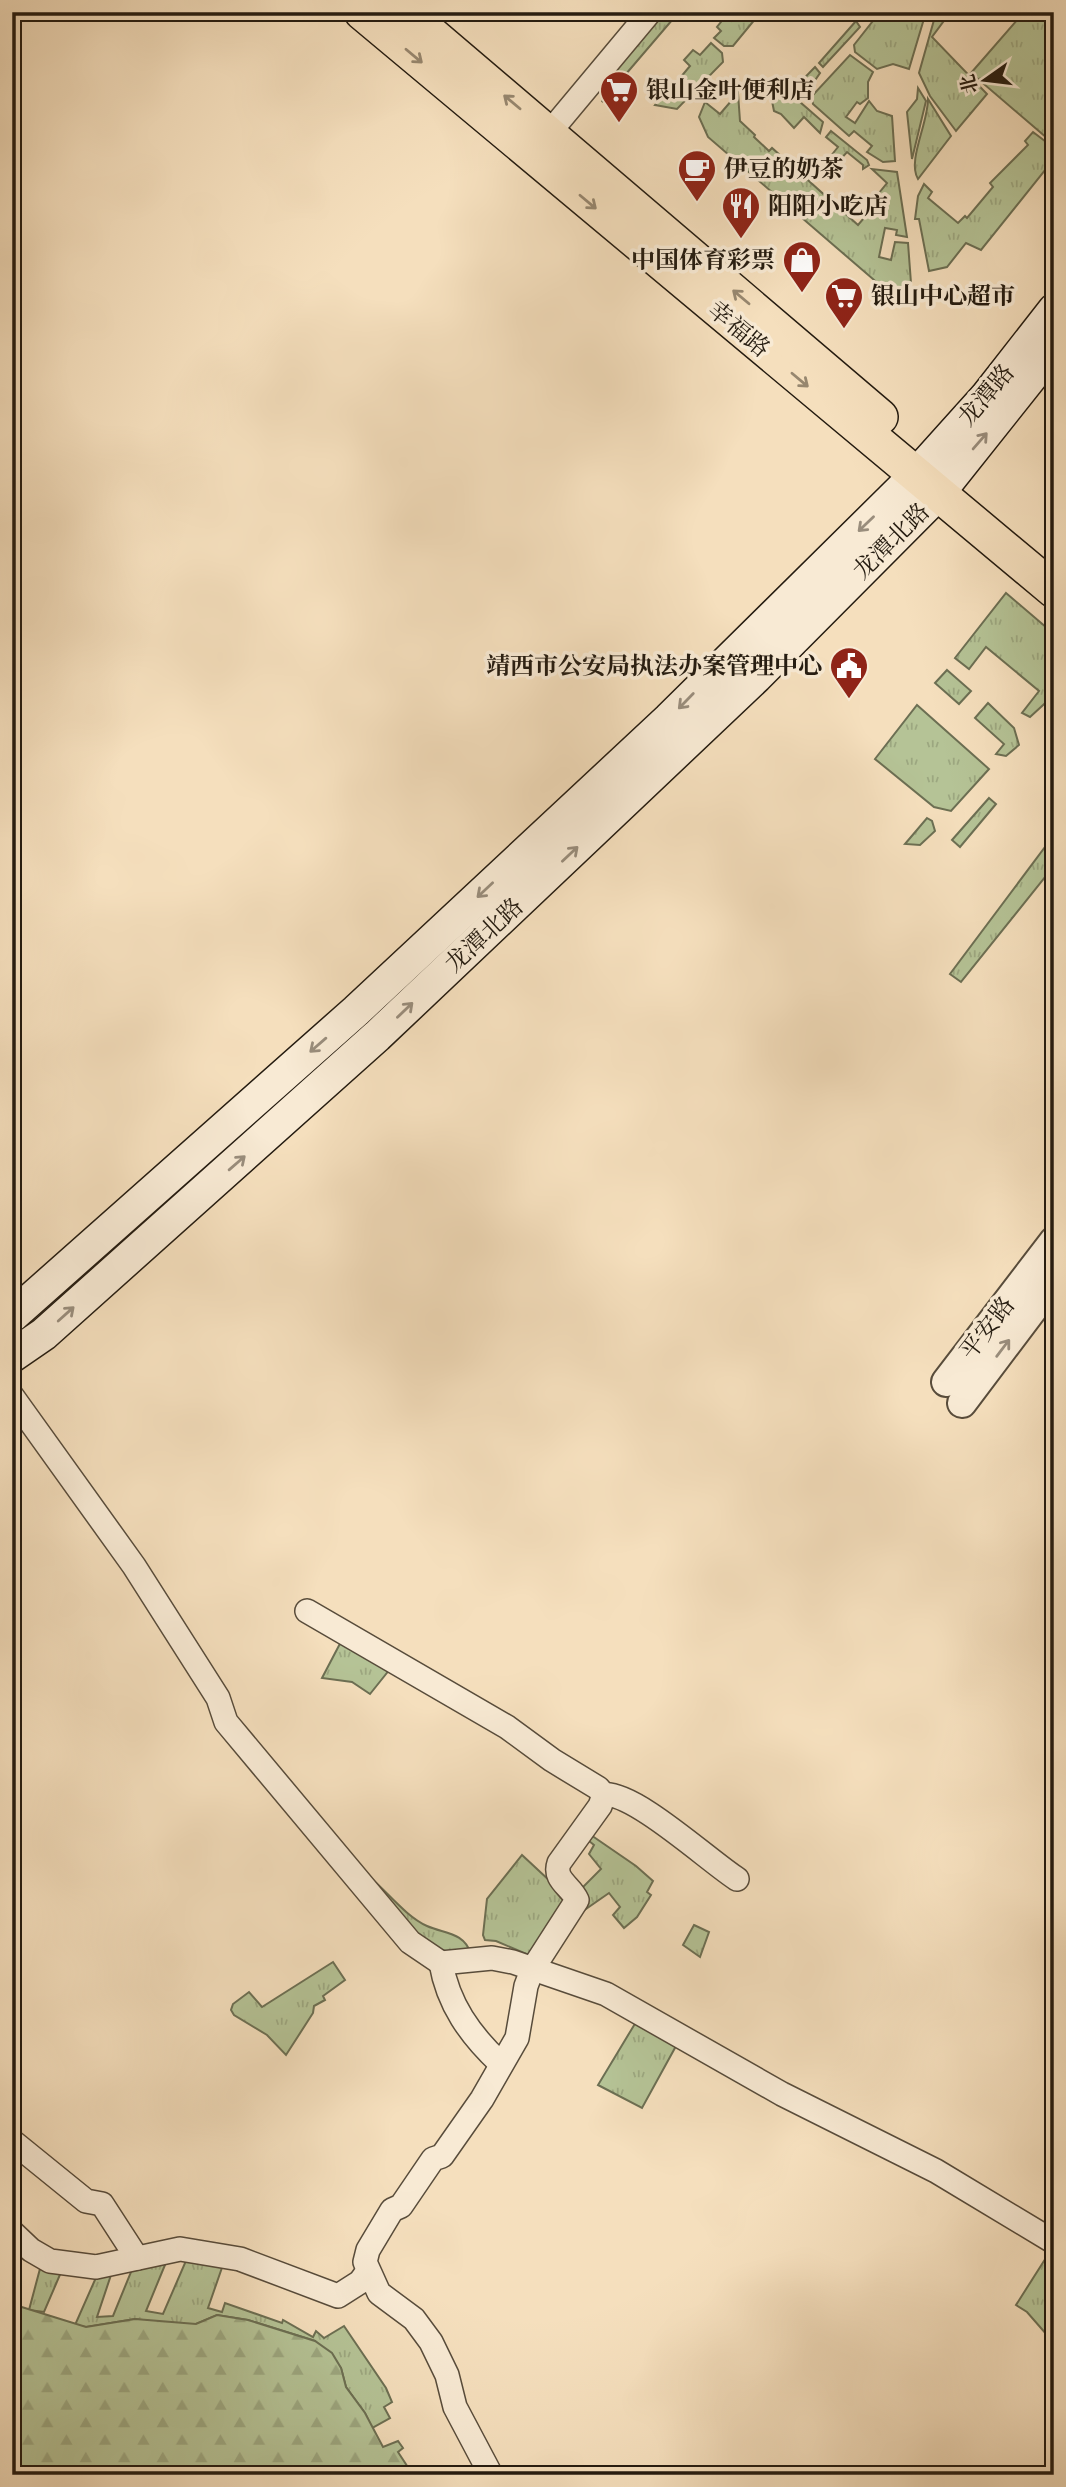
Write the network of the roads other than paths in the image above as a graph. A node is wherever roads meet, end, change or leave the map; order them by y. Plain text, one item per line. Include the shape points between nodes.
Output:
1 (362, 12) edge
2 (405, 12) edge
3 (650, 12) edge
4 (549, 133) junction
5 (1054, 310) edge
6 (1054, 348) edge
7 (933, 477) junction
8 (1054, 564) edge
9 (1054, 590) edge
10 (1054, 1241) edge
11 (1054, 1281) edge
12 (12, 1316) edge
13 (12, 1356) edge
14 (12, 1396) edge
15 (307, 1611) dead end
16 (604, 1795) junction
17 (737, 1879) dead end
18 (441, 1963) junction
19 (532, 1970) junction
20 (500, 2063) junction
21 (12, 2141) edge
22 (12, 2232) edge
23 (1054, 2242) edge
24 (137, 2258) junction
25 (368, 2271) junction
26 (491, 2475) edge

1 -> 7 main road, 幸福路
4 -> 2 main road, 幸福路
3 - 4 street
7 -> 4 main road, 幸福路
5 - 7 main road, 龙潭路 via 986,397
7 -> 6 main road, 龙潭路 via 1004,414
7 - 8 main road, 幸福路
7 - 9 main road, 幸福路
7 -> 12 main road, 龙潭北路 via 356,1011
13 -> 7 main road, 龙潭北路 via 44,1334 377,1036 756,677
10 -> 11 street, 平安路 via 954,1392
14 - 18 street via 134,1566 218,1698 226,1722 410,1942
15 - 16 street via 507,1727
16 - 17 street via 642,1809
16 - 19 street via 556,1870 577,1900
18 - 19 street via 492,1958
18 - 20 street via 466,2026
19 - 20 street via 517,2038
19 - 23 street via 606,1994 771,2088 936,2171
20 - 25 street via 482,2099 442,2156 433,2159 401,2206 392,2210 368,2250
21 - 24 street via 86,2201 102,2204
22 - 24 street via 50,2261 96,2267
24 - 25 street via 180,2249 222,2254 338,2296 352,2289
25 - 26 street via 379,2292 414,2319 431,2343 447,2375 455,2407

